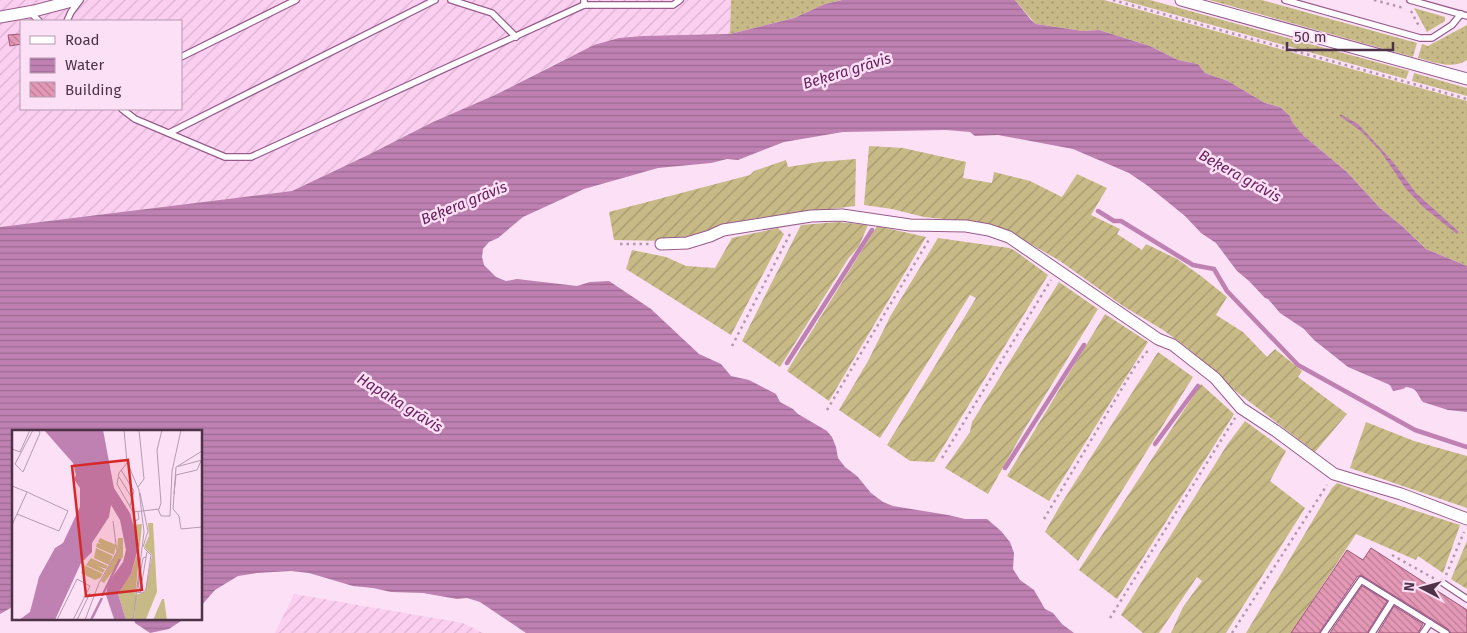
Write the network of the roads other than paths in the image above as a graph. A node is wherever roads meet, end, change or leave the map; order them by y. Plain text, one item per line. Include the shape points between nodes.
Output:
1 (78, 0) edge
2 (296, 0) edge
3 (435, 0) edge
4 (451, 0) edge
5 (680, 0) edge
6 (1181, 0) edge
7 (1285, 0) edge
8 (1410, 0) edge
9 (584, 2) edge
10 (30, 12) junction
11 (1464, 15) edge
12 (0, 17) edge
13 (38, 20) edge
14 (67, 20) edge
15 (516, 37) junction
16 (182, 57) edge
17 (1467, 79) edge
18 (123, 110) edge
19 (169, 134) junction
20 (661, 244) road end
21 (1467, 523) edge
22 (1443, 583) road end
23 (1467, 599) edge
24 (1394, 600) junction
25 (1430, 623) junction
26 (1324, 633) edge
27 (1372, 633) edge
28 (1422, 633) edge
29 (1446, 633) edge

1 - 10 street
1 - 14 lane
2 - 16 lane
3 - 19 lane
4 - 15 lane via 492,13
5 - 9 lane via 673,6
6 - 17 street
7 - 11 lane via 1420,38 1432,38
8 - 11 lane
9 - 15 lane
10 - 12 street
10 - 13 lane
15 - 19 lane via 251,157 225,157
18 - 19 lane via 134,119
20 - 21 street via 687,243 724,230 812,216 842,215 910,225 966,226 989,230 1009,237 1158,339 1173,345 1215,378 1241,408 1334,474 1401,494
22 - 23 lane
24 - 25 lane
24 - 26 lane via 1361,580
24 - 27 lane
25 - 28 lane
25 - 29 lane

